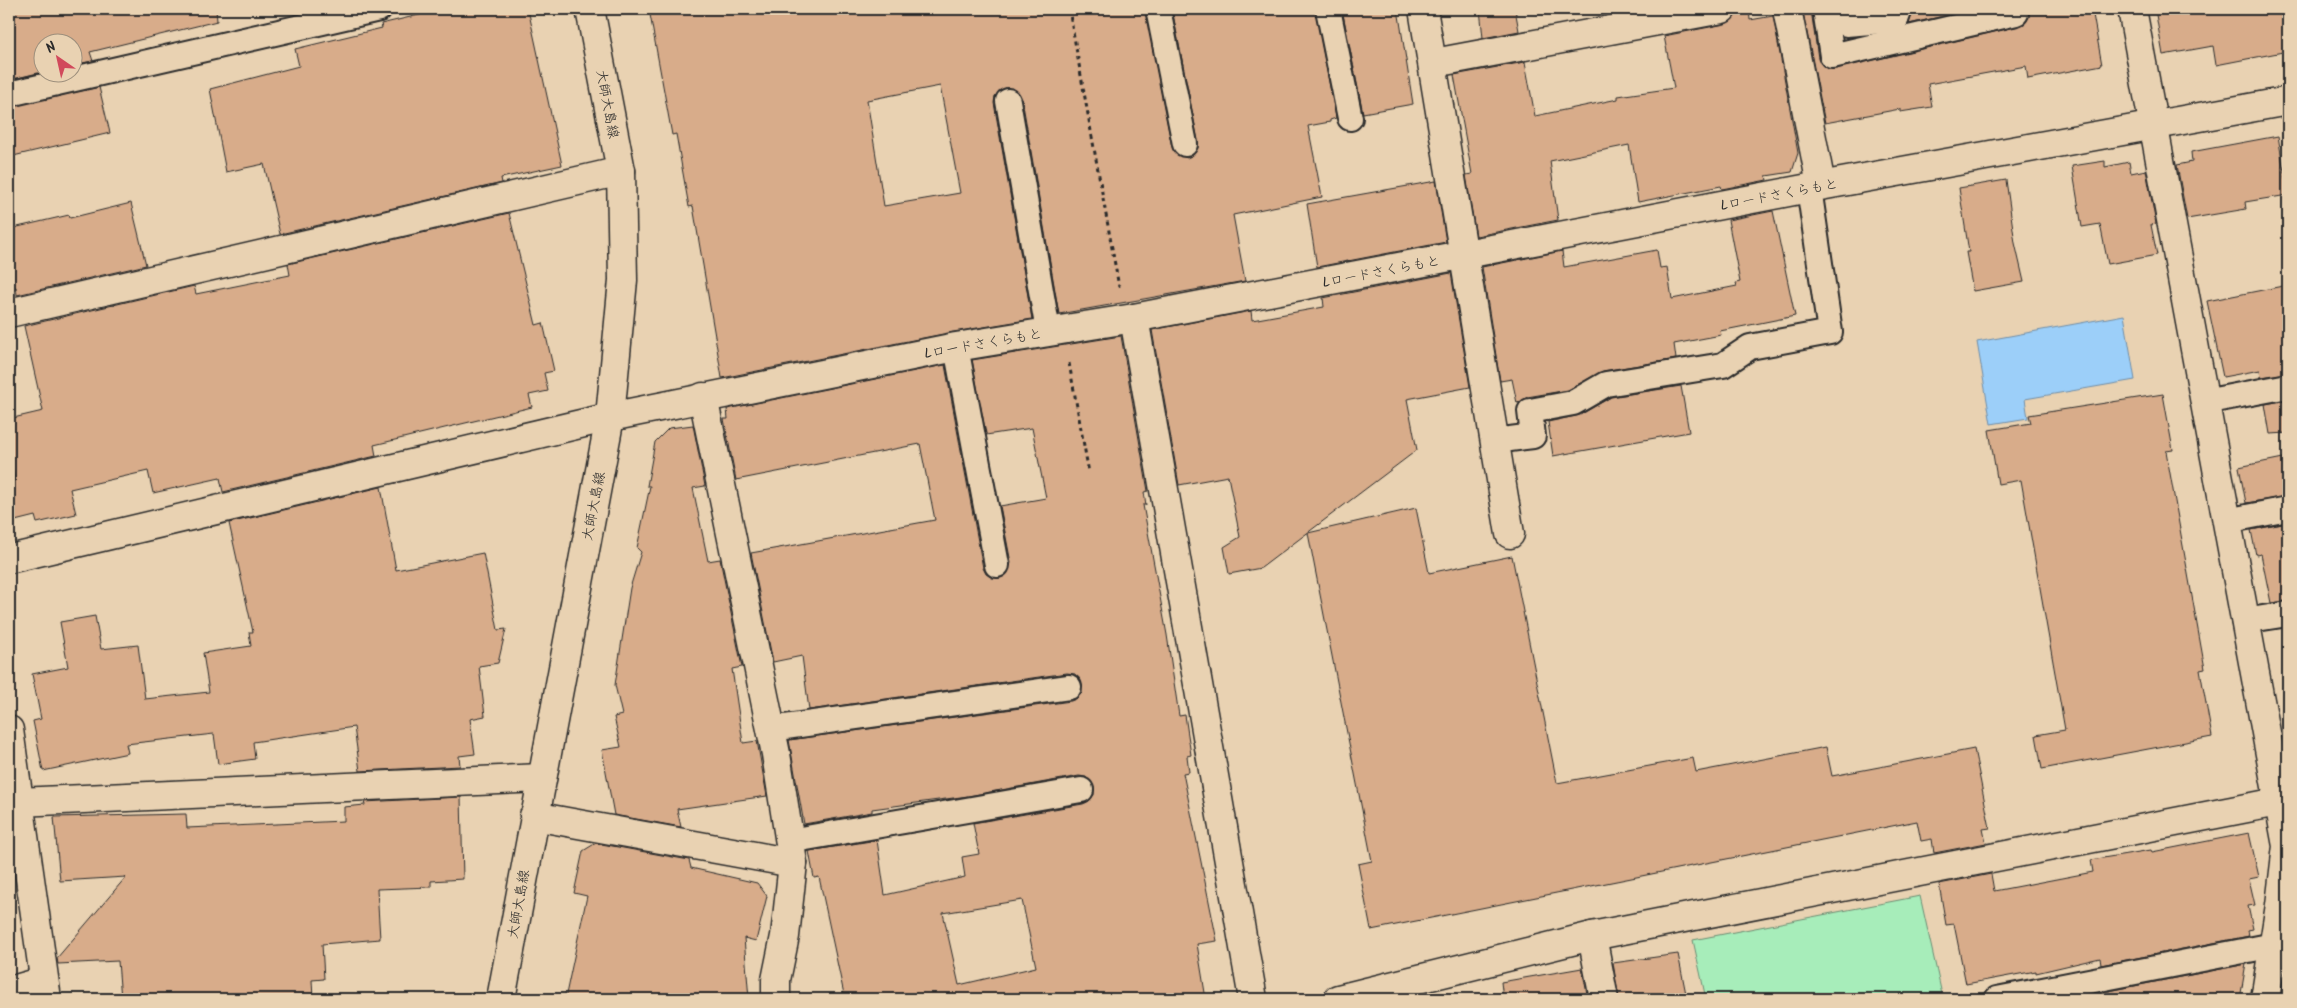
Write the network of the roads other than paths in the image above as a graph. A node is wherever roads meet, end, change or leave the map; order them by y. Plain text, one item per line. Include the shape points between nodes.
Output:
1 (379, 9) edge
2 (590, 9) edge
3 (1158, 9) edge
4 (1328, 9) edge
5 (1423, 9) edge
6 (1722, 9) edge
7 (1787, 9) edge
8 (1825, 9) edge
9 (1843, 9) edge
10 (1900, 9) edge
11 (2015, 9) edge
12 (2132, 9) edge
13 (1434, 62) junction
14 (9, 94) edge
15 (1008, 101) dead end
16 (2288, 101) edge
17 (1350, 118) dead end
18 (2153, 125) junction
19 (1185, 144) dead end
20 (621, 171) junction
21 (1815, 186) junction
22 (1464, 255) junction
23 (9, 313) edge
24 (1129, 318) junction
25 (1055, 330) junction
26 (956, 346) junction
27 (2288, 386) edge
28 (703, 397) junction
29 (2204, 402) junction
30 (610, 417) junction
31 (1495, 441) junction
32 (2288, 508) edge
33 (2226, 522) junction
34 (1510, 534) dead end
35 (9, 559) edge
36 (997, 565) dead end
37 (2288, 614) edge
38 (2244, 621) junction
39 (1069, 687) dead end
40 (771, 729) junction
41 (9, 730) edge
42 (542, 778) junction
43 (1080, 790) dead end
44 (2283, 801) edge
45 (14, 804) edge
46 (534, 816) junction
47 (791, 852) junction
48 (2284, 906) edge
49 (1592, 936) junction
50 (2274, 945) junction
51 (45, 990) edge
52 (9, 991) edge
53 (501, 999) edge
54 (776, 999) edge
55 (1253, 999) edge
56 (1338, 999) edge
57 (1604, 999) edge
58 (1997, 999) edge
59 (2265, 999) edge

1 - 14 lane
2 - 20 street, 大師大島線
3 - 19 lane
4 - 17 lane
5 - 13 street
6 - 13 street
7 - 21 street
8 - 11 lane via 1832,56 2016,13
9 - 10 lane via 1846,24 1896,20
12 - 18 street
13 - 22 street
15 - 25 lane
16 - 18 street, Lロードさくらもと
18 - 21 street, Lロードさくらもと
18 - 29 street
20 - 23 street
20 - 30 street, 大師大島線 via 623,280
21 - 22 street, Lロードさくらもと
21 - 31 lane via 1830,332 1750,347 1723,365 1606,384 1573,404 1530,411 1533,436
22 - 24 street, Lロードさくらもと
22 - 31 street
24 - 25 street, Lロードさくらもと
24 - 55 street
25 - 26 street, Lロードさくらもと
26 - 28 street, Lロードさくらもと
26 - 36 lane
27 - 29 lane
28 - 30 street, Lロードさくらもと
28 - 40 street
29 - 33 street
30 - 35 street, Lロードさくらもと
30 - 42 street, 大師大島線
31 - 34 street
32 - 33 lane
33 - 38 street
37 - 38 lane
38 - 44 street
39 - 40 lane
40 - 47 street
41 - 45 street
42 - 45 street
42 - 46 street, 大師大島線
43 - 47 lane
44 - 48 street via 2286,846
44 - 49 street
45 - 51 street
46 - 47 street
46 - 53 street, 大師大島線
47 - 54 street via 785,936 776,980
48 - 50 street
49 - 56 street
49 - 57 street
50 - 58 lane
50 - 59 street
51 - 52 street

